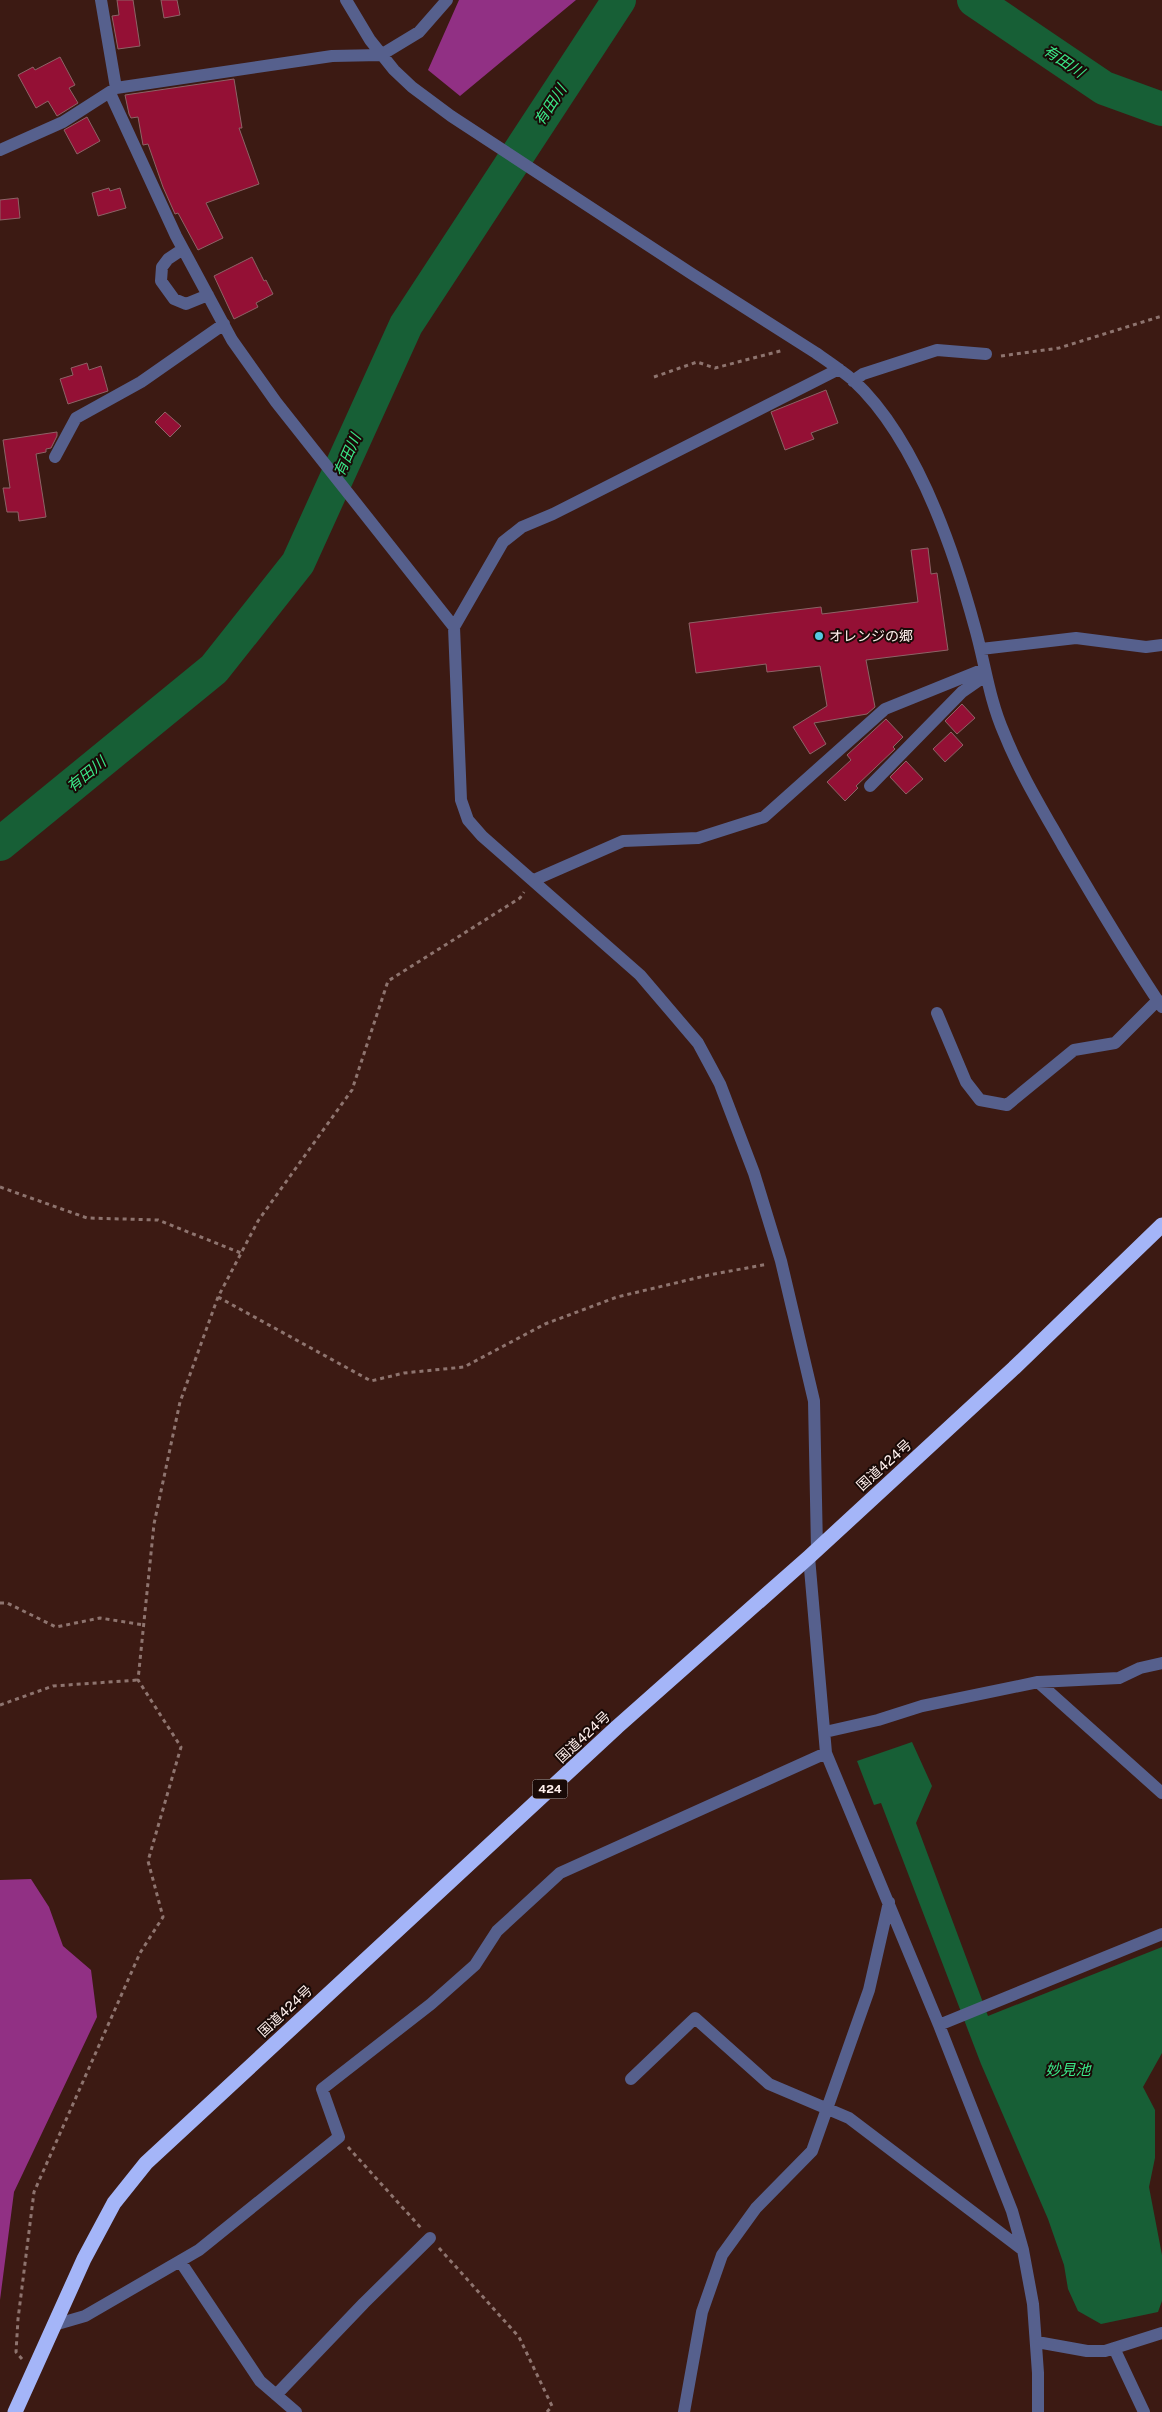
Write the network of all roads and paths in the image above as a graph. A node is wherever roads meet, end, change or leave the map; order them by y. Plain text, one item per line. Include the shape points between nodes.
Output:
1 (101, 0) edge
2 (346, 0) edge
3 (447, 0) edge
4 (381, 55) junction
5 (113, 91) junction
6 (0, 150) edge
7 (183, 250) junction
8 (208, 295) junction
9 (1162, 316) edge
10 (224, 324) junction
11 (804, 345) junction
12 (986, 354) joint
13 (839, 369) junction
14 (654, 377) dead end
15 (853, 381) junction
16 (55, 457) dead end
17 (454, 627) junction
18 (1162, 645) edge
19 (981, 649) junction
20 (985, 672) junction
21 (870, 786) dead end
22 (534, 880) junction
23 (1160, 1004) edge
24 (937, 1013) dead end
25 (0, 1187) edge
26 (1162, 1225) edge
27 (241, 1253) junction
28 (781, 1261) junction
29 (218, 1297) junction
30 (813, 1553) junction
31 (0, 1603) edge
32 (144, 1625) junction
33 (1162, 1663) edge
34 (138, 1680) junction
35 (1038, 1682) junction
36 (0, 1705) edge
37 (825, 1732) junction
38 (826, 1753) junction
39 (1162, 1793) edge
40 (889, 1902) junction
41 (1162, 1934) edge
42 (939, 2025) junction
43 (631, 2079) dead end
44 (826, 2108) junction
45 (339, 2137) junction
46 (430, 2238) junction
47 (1023, 2250) junction
48 (180, 2261) junction
49 (54, 2325) junction
50 (1162, 2333) edge
51 (1036, 2342) junction
52 (1114, 2348) junction
53 (33, 2371) junction
54 (276, 2395) junction
55 (15, 2412) edge
56 (296, 2412) edge
57 (547, 2412) edge
58 (684, 2412) edge
59 (1038, 2412) edge
60 (1144, 2412) edge

1 - 5 street
2 - 4 street
3 - 4 street via 419,32
4 - 5 street via 332,56
4 - 11 street via 412,87 482,138
5 - 6 street via 62,122
5 - 7 street
7 - 8 street
7 - 8 street via 162,268 162,281 174,299 186,304
8 - 10 street
9 - 12 path via 1059,348 1000,356
10 - 16 street via 141,382 76,418
10 - 17 street via 276,402
11 - 13 street
11 - 14 path via 715,368 696,362
12 - 15 street via 937,350 863,374
13 - 15 street
13 - 17 street via 522,527 503,542
15 - 19 street via 898,438 933,504 961,580
17 - 22 street via 461,800 468,820 482,836
18 - 19 street via 1146,647 1076,638
19 - 20 street
20 - 21 street
20 - 22 street via 886,709 764,817 698,838 623,841
20 - 23 street via 996,715 1018,766 1074,866
22 - 27 path via 520,898 388,982 352,1090 258,1221
22 - 28 street via 640,975 698,1043 720,1084 754,1173
23 - 24 street via 1115,1043 1074,1050 1007,1105 980,1100 966,1082
25 - 27 path via 87,1218 158,1220
26 - 30 highway, 国道424号 / 424 via 1014,1368
27 - 29 path
28 - 29 path via 616,1298 545,1324 464,1368 404,1373 371,1380
28 - 30 street via 814,1401
29 - 32 path via 180,1402 154,1524
30 - 37 street
30 - 49 highway, 国道424号 / 424 via 617,1727 146,2163 114,2203
31 - 32 path via 7,1603 56,1627 100,1618
32 - 34 path
33 - 35 street via 1140,1668 1119,1678
34 - 36 path via 53,1686
34 - 53 path via 181,1747 148,1861 163,1917 140,1953 34,2192 16,2352
35 - 37 street via 922,1706
35 - 39 street
37 - 38 street
38 - 40 street
38 - 45 street via 560,1873 497,1931 475,1965 431,2004 322,2089
40 - 42 street
40 - 44 street via 868,1990
41 - 42 street
42 - 47 street via 1006,2194
43 - 44 street via 695,2018 769,2084
44 - 47 street via 849,2118
44 - 58 street via 812,2151 756,2208 722,2255 702,2312
45 - 46 path
45 - 48 street via 199,2250
46 - 54 street
46 - 57 path via 519,2338 552,2406
47 - 51 street
48 - 49 street via 85,2316
48 - 54 street via 260,2381
49 - 53 highway, 国道424号 / 424
50 - 52 street
51 - 52 street via 1087,2351
51 - 59 street
52 - 60 street
53 - 55 highway, 国道424号 / 424
54 - 56 street

